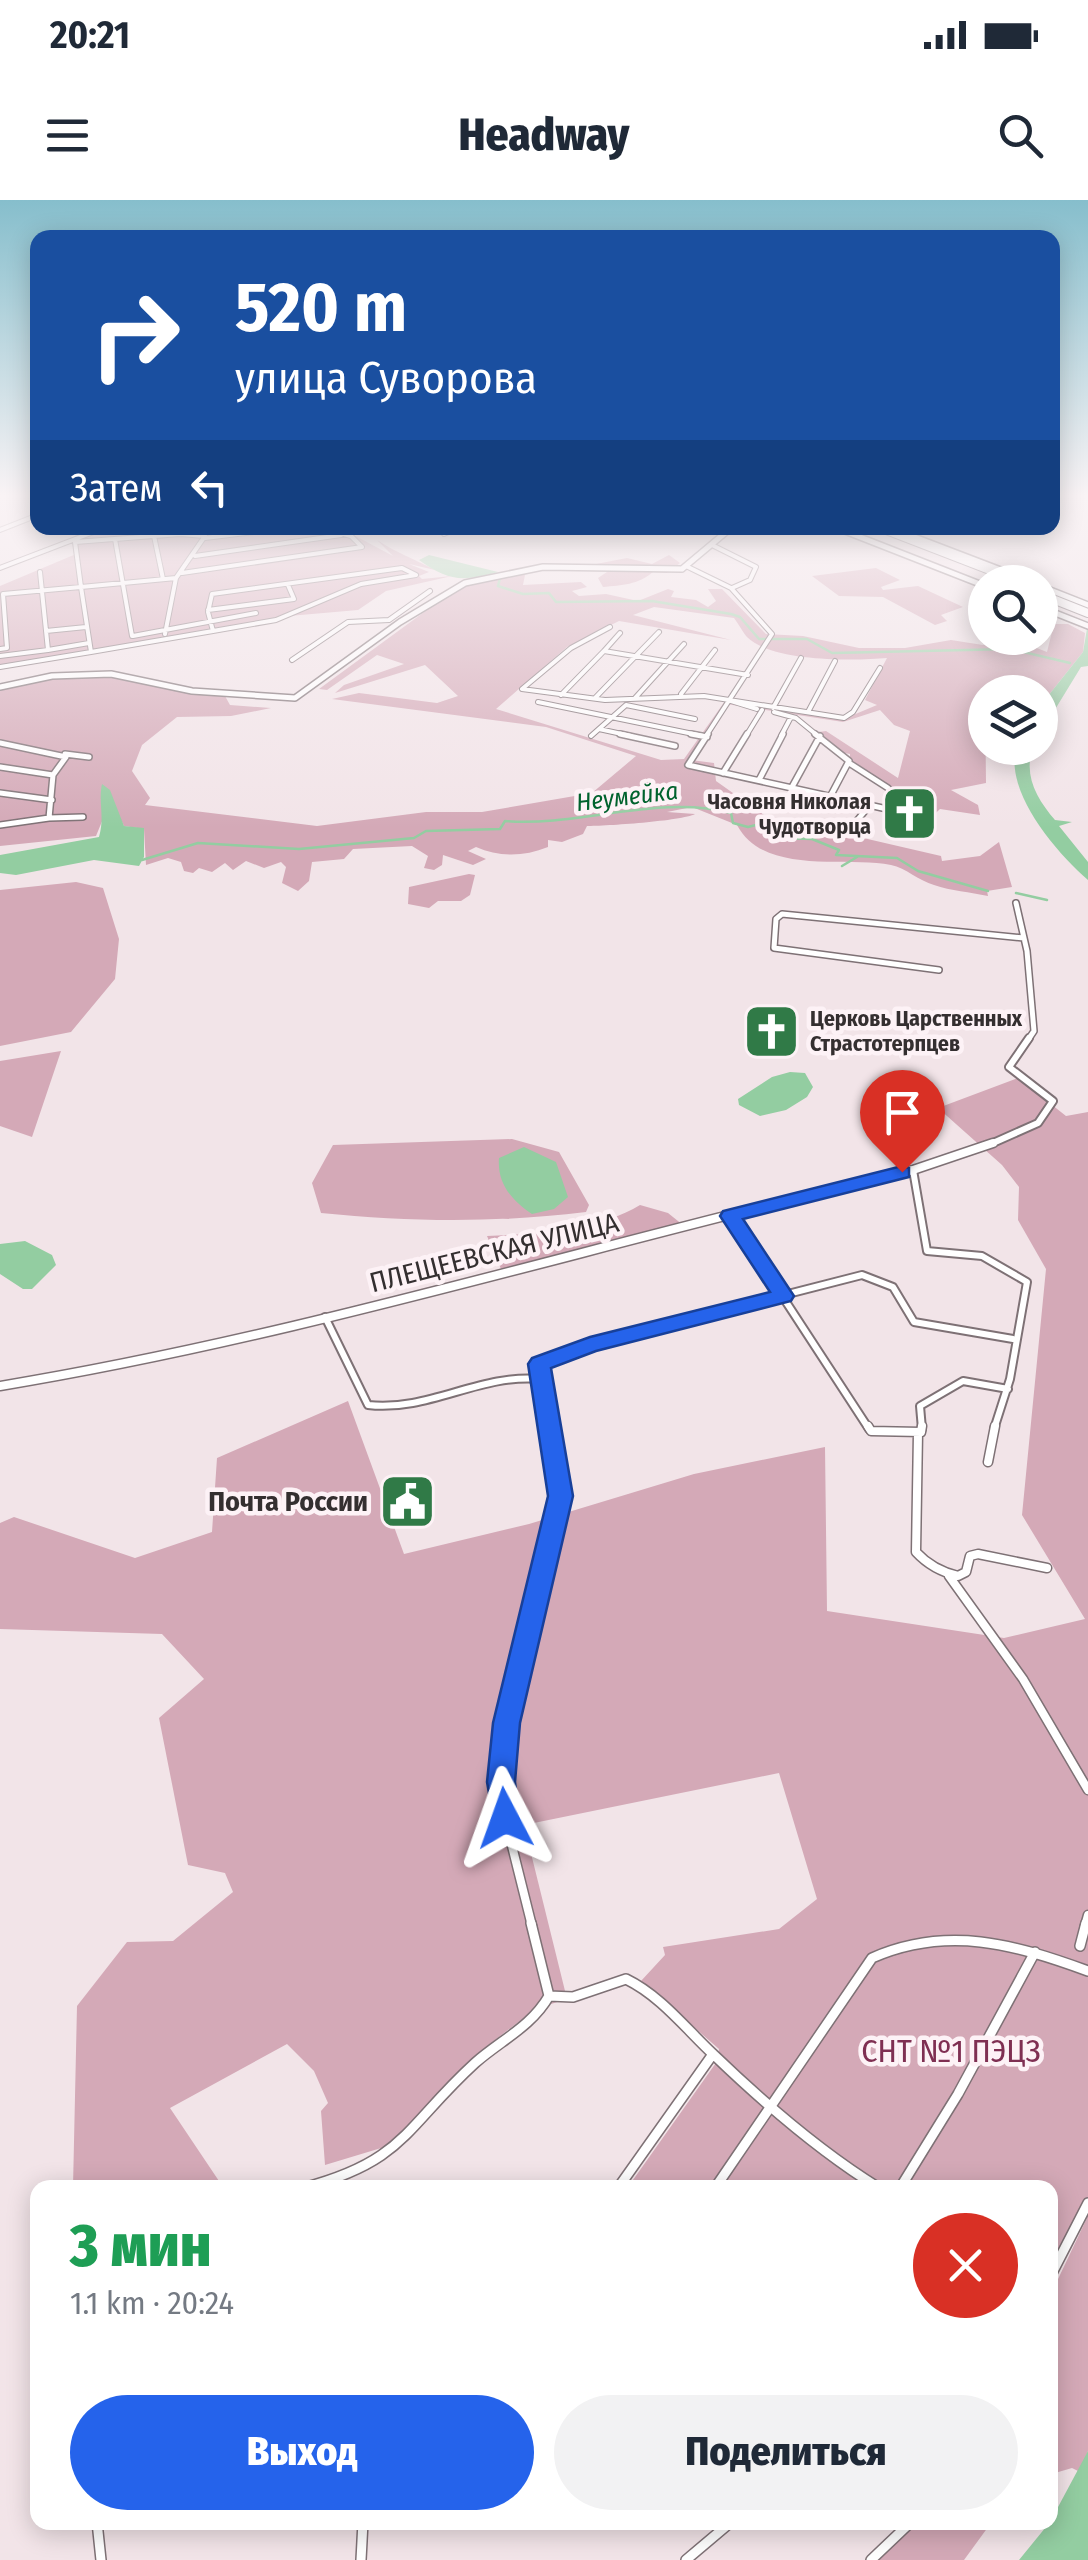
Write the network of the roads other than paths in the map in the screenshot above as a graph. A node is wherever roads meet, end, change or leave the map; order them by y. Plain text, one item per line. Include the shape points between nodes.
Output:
1 (3, 607) edge
2 (43, 607) edge
3 (83, 607) edge
4 (127, 607) edge
5 (171, 607) edge
6 (230, 607) edge
7 (306, 607) edge
8 (408, 607) edge
9 (426, 607) edge
10 (748, 607) edge
11 (208, 610) joint
12 (256, 613) dead end
13 (1058, 614) edge
14 (5, 624) junction
15 (210, 624) junction
16 (1088, 626) edge
17 (86, 627) junction
18 (610, 627) dead end
19 (0, 629) edge
20 (213, 630) junction
21 (46, 631) junction
22 (166, 631) junction
23 (659, 632) dead end
24 (620, 634) dead end
25 (133, 636) junction
26 (164, 640) junction
27 (88, 643) junction
28 (146, 643) junction
29 (684, 644) dead end
30 (48, 650) junction
31 (716, 650) dead end
32 (604, 651) junction
33 (91, 652) junction
34 (0, 653) edge
35 (636, 656) junction
36 (801, 658) dead end
37 (292, 660) dead end
38 (835, 661) dead end
39 (668, 662) junction
40 (0, 666) edge
41 (700, 667) junction
42 (880, 668) dead end
43 (748, 675) junction
44 (0, 686) edge
45 (681, 694) dead end
46 (560, 695) junction
47 (594, 698) junction
48 (634, 698) junction
49 (605, 700) junction
50 (730, 700) junction
51 (538, 702) dead end
52 (626, 704) junction
53 (773, 708) junction
54 (762, 710) junction
55 (808, 712) junction
56 (792, 716) junction
57 (612, 718) junction
58 (695, 718) dead end
59 (599, 729) junction
60 (590, 736) dead end
61 (707, 736) junction
62 (820, 736) junction
63 (0, 744) edge
64 (675, 746) dead end
65 (64, 754) junction
66 (89, 757) dead end
67 (848, 762) junction
68 (0, 767) edge
69 (723, 772) junction
70 (53, 775) junction
71 (759, 780) junction
72 (792, 787) junction
73 (888, 788) dead end
74 (0, 793) edge
75 (831, 795) junction
76 (52, 800) junction
77 (871, 804) junction
78 (83, 817) dead end
79 (49, 818) junction
80 (931, 823) dead end
81 (0, 824) edge
82 (848, 832) dead end
83 (1016, 902) dead end
84 (1024, 938) junction
85 (938, 970) dead end
86 (994, 1143) joint
87 (913, 1170) junction
88 (730, 1216) junction
89 (784, 1296) junction
90 (325, 1318) junction
91 (1013, 1339) junction
92 (541, 1379) junction
93 (0, 1386) edge
94 (1008, 1390) junction
95 (918, 1433) junction
96 (988, 1462) dead end
97 (1048, 1568) dead end
98 (949, 1575) junction
99 (1088, 1790) edge
100 (1088, 1915) edge
101 (1080, 1946) dead end
102 (1036, 1952) junction
103 (1088, 1972) edge
104 (548, 1996) junction
105 (713, 2054) junction
106 (773, 2105) junction
107 (338, 2180) edge
108 (624, 2180) edge
109 (721, 2180) edge
110 (866, 2180) edge
111 (905, 2180) edge
112 (1088, 2203) edge
113 (1058, 2262) edge
114 (98, 2530) edge
115 (363, 2530) edge
116 (722, 2530) edge
117 (903, 2530) edge
118 (101, 2560) edge
119 (361, 2560) edge
120 (686, 2560) edge
121 (871, 2560) edge

1 - 14 street
2 - 21 street
3 - 17 street
4 - 25 street
5 - 22 street
6 - 11 street
7 - 20 street via 276,620
8 - 37 street via 389,620 348,622
9 - 44 street via 302,697 204,692 111,674
10 - 43 street via 772,634
11 - 15 street
12 - 15 street
13 - 16 main road
14 - 19 street
14 - 34 street via 6,648
15 - 20 street
15 - 22 street
17 - 21 street
17 - 27 street
18 - 46 street via 571,648 522,689
20 - 26 street
21 - 30 street
22 - 25 street
22 - 26 street
23 - 35 street
24 - 32 street
25 - 28 street
26 - 28 street
27 - 30 street
27 - 33 street
28 - 33 street
29 - 39 street
30 - 34 street
31 - 41 street
32 - 35 street
32 - 46 street
33 - 40 street
35 - 39 street
35 - 47 street
36 - 53 street
38 - 55 street
39 - 41 street
39 - 48 street
41 - 43 street
41 - 45 street
42 - 55 street via 854,712 844,718
43 - 50 street
46 - 47 street
47 - 49 street
48 - 49 street
48 - 50 street
49 - 52 street
50 - 53 street
50 - 54 street
50 - 61 street
51 - 57 street
52 - 57 street
52 - 58 street
53 - 55 street
54 - 56 street
54 - 69 street
56 - 62 street
56 - 71 street
57 - 59 street
57 - 61 street
59 - 60 street
59 - 64 street
61 - 69 street via 688,765
62 - 67 street
62 - 72 street
63 - 65 street
65 - 66 street
65 - 70 street
67 - 73 street
67 - 75 street
68 - 70 street
69 - 71 street
70 - 76 street
71 - 72 street
72 - 75 street
74 - 76 street
75 - 77 street
76 - 79 street
77 - 80 street via 900,812 920,831
77 - 82 street
78 - 79 street
79 - 81 street
83 - 84 street
84 - 85 street via 782,914 776,919 774,948
84 - 86 street via 1034,1031 1010,1070 1048,1096 1052,1108 1023,1133
86 - 87 street, ПЛЕЩЕЕВСКАЯ УЛИЦА
87 - 88 street, ПЛЕЩЕЕВСКАЯ УЛИЦА
87 - 91 street via 928,1250 982,1256 1027,1282
88 - 89 street
88 - 90 street, ПЛЕЩЕЕВСКАЯ УЛИЦА
89 - 91 street via 862,1275 893,1286 914,1322
89 - 92 street via 552,1356 540,1364
89 - 95 street via 868,1428
90 - 92 street via 368,1405 394,1410 505,1381
90 - 93 street, ПЛЕЩЕЕВСКАЯ УЛИЦА
91 - 94 street
92 - 104 street via 560,1502 506,1723 501,1782
94 - 95 street via 958,1382 920,1406 924,1424
94 - 96 street
95 - 98 street via 916,1552
97 - 98 street via 978,1554 970,1556 966,1572
98 - 99 street via 1023,1679
100 - 101 street
102 - 103 street
102 - 106 street via 1002,1940 946,1938 872,1958
102 - 111 street
104 - 105 street via 572,1997 626,1979 647,1989
104 - 107 street via 540,2014 471,2067 404,2145
105 - 106 street
105 - 108 street
106 - 109 street
106 - 110 street
112 - 113 street
114 - 118 street
115 - 119 street
116 - 120 street
117 - 121 street

